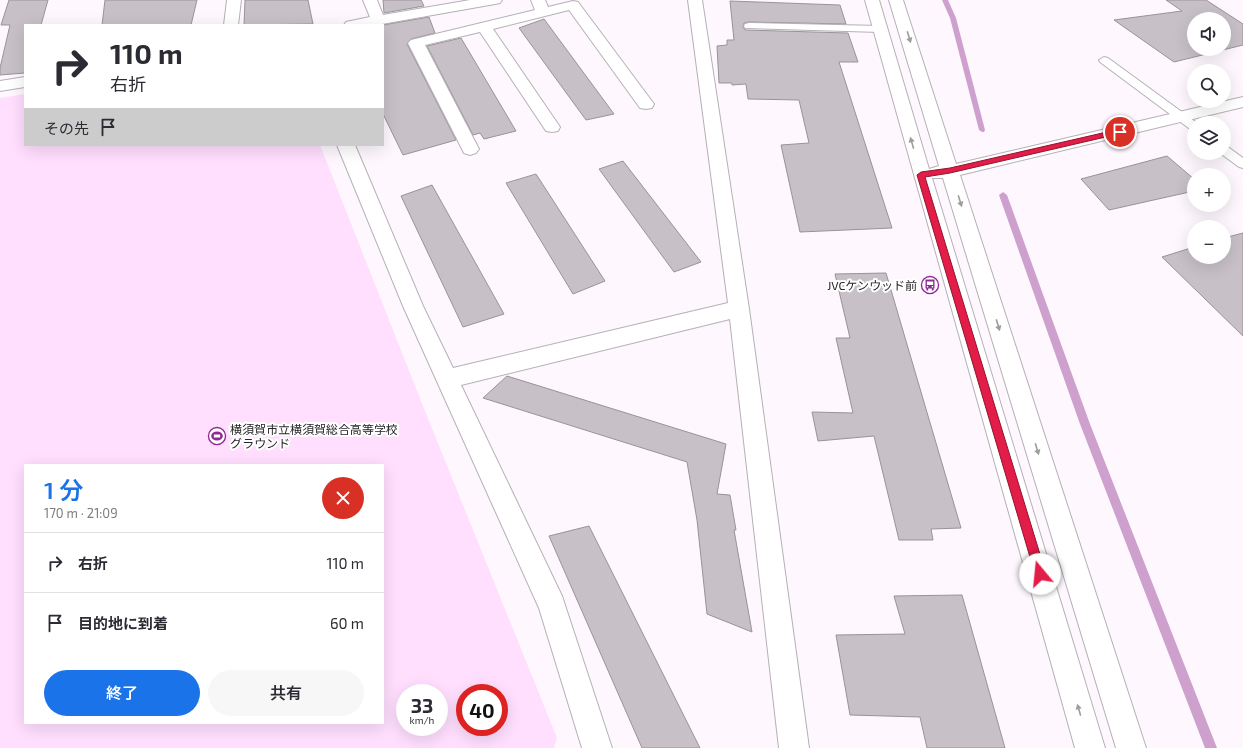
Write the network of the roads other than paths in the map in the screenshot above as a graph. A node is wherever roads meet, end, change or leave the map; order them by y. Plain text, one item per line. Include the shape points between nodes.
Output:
1 (234, 0) edge
2 (370, 0) edge
3 (494, 0) edge
4 (695, 0) edge
5 (872, 0) edge
6 (896, 0) edge
7 (540, 6) edge
8 (378, 20) junction
9 (231, 24) edge
10 (356, 24) edge
11 (484, 26) junction
12 (749, 26) dead end
13 (880, 29) junction
14 (1104, 60) dead end
15 (24, 82) edge
16 (0, 86) edge
17 (1243, 102) edge
18 (646, 104) dead end
19 (1204, 116) edge
20 (1187, 121) edge
21 (1187, 122) edge
22 (552, 127) dead end
23 (346, 146) edge
24 (470, 149) dead end
25 (1231, 155) edge
26 (1243, 164) edge
27 (950, 171) junction
28 (921, 175) junction
29 (738, 309) junction
30 (448, 379) junction
31 (597, 748) edge
32 (794, 748) edge
33 (1090, 748) edge
34 (1131, 748) edge

1 - 9 street
2 - 8 street
3 - 8 street
4 - 29 street
5 - 13 street
6 -> 27 street
7 - 11 street
7 - 18 street via 573,5
8 - 10 street
11 - 22 street
11 - 24 street via 416,43
12 - 13 lane
28 -> 13 street
14 - 20 lane
15 - 16 street
17 - 19 street
21 - 27 street
23 - 30 street via 412,306
25 - 26 lane
27 - 28 street
27 -> 34 street
33 -> 28 street
29 - 30 street
29 - 32 street
30 - 31 street via 552,606

